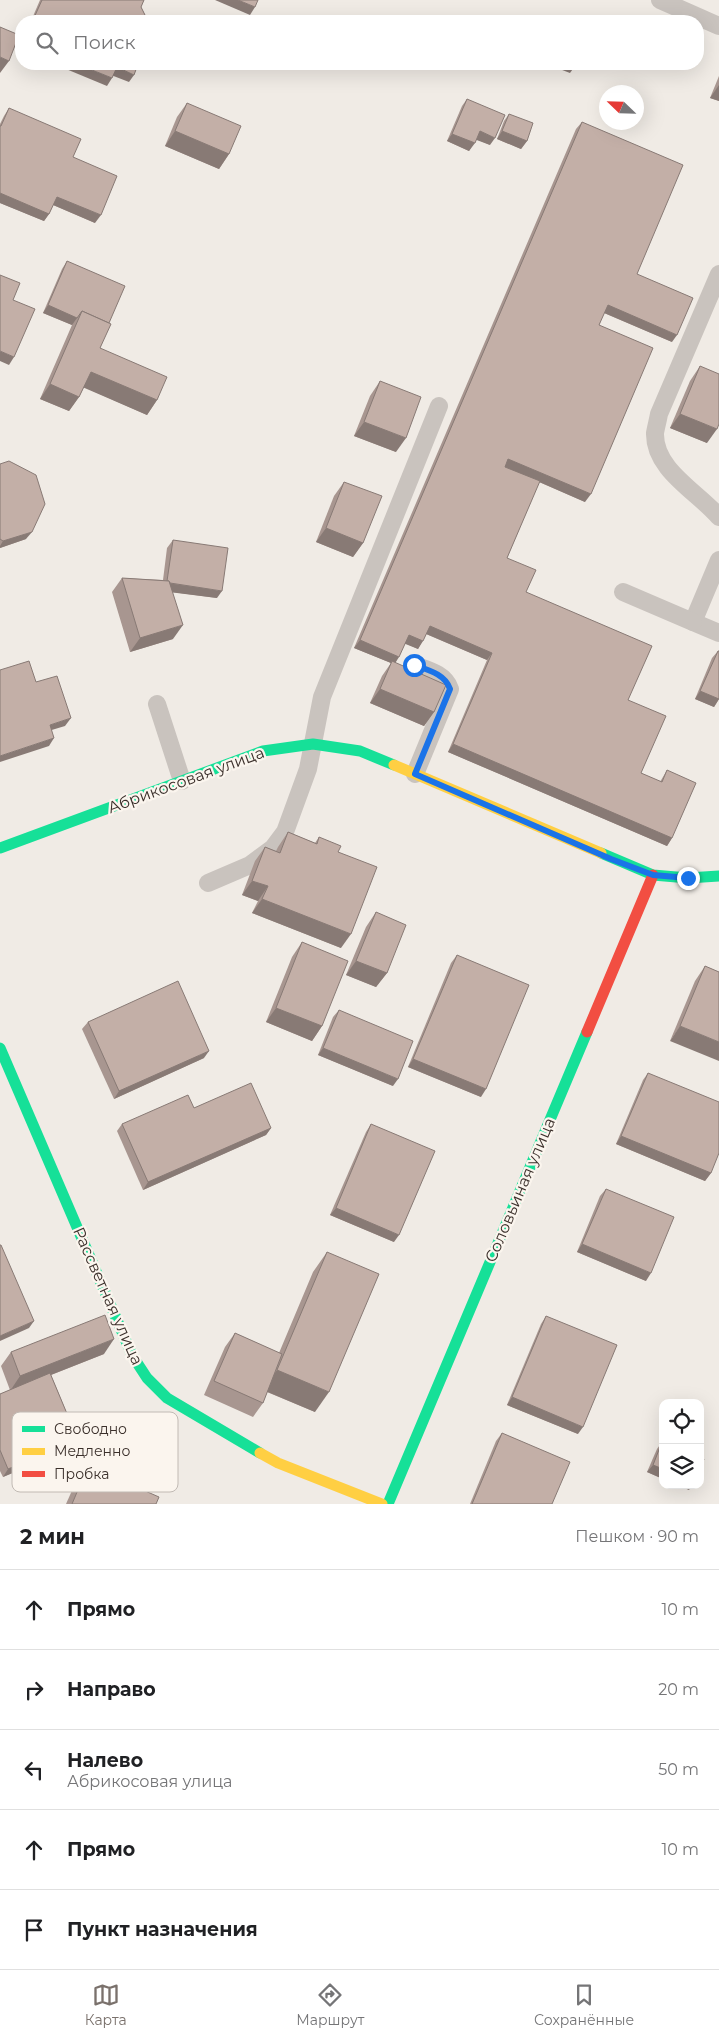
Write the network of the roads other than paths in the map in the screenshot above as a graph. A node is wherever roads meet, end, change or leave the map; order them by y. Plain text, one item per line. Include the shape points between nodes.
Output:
1 (660, 0) edge
2 (694, 15) edge
3 (704, 19) edge
4 (719, 26) edge
5 (719, 274) edge
6 (439, 406) dead end
7 (719, 517) edge
8 (719, 560) edge
9 (623, 592) dead end
10 (693, 622) junction
11 (719, 633) edge
12 (414, 665) dead end
13 (157, 704) dead end
14 (314, 744) junction
15 (415, 774) junction
16 (182, 781) junction
17 (0, 848) edge
18 (653, 875) junction
19 (719, 876) edge
20 (208, 883) dead end
21 (0, 1048) edge
22 (382, 1504) edge
23 (388, 1504) edge

1 - 2 lane
3 - 4 lane
5 - 7 lane via 659,414 655,433 663,461
6 - 14 lane via 322,697
8 - 10 lane
9 - 10 lane
10 - 11 lane
12 - 15 lane via 441,676 448,681 450,689
13 - 16 lane
14 - 15 street, Абрикосовая улица via 360,751
14 - 16 street, Абрикосовая улица via 263,751
14 - 20 lane via 285,832 273,848 250,864
15 - 18 street, Абрикосовая улица
16 - 17 street, Абрикосовая улица
18 - 19 street, Абрикосовая улица
18 - 23 street, Соловьиная улица
21 - 22 street, Рассветная улица via 132,1355 147,1378 168,1398 278,1463

